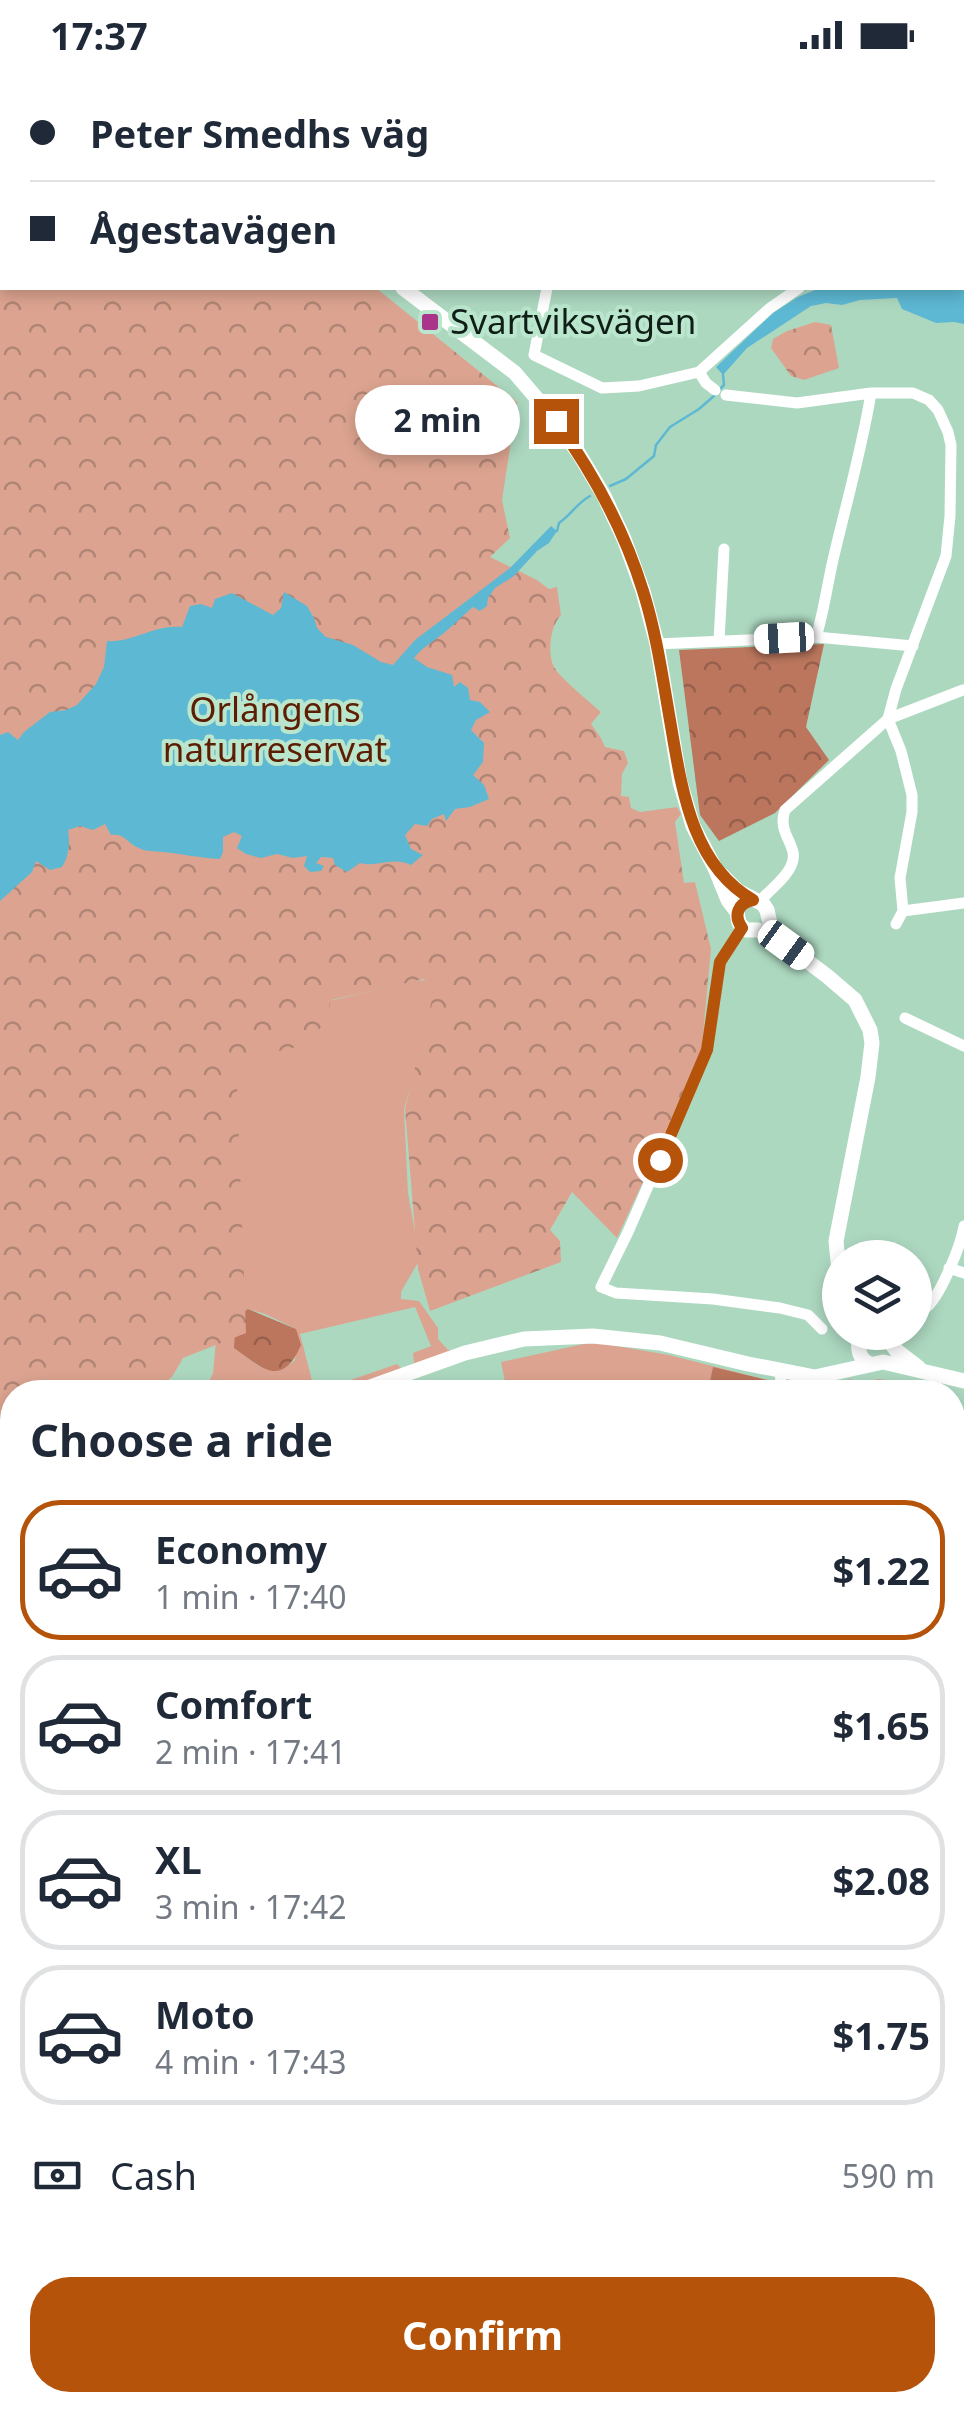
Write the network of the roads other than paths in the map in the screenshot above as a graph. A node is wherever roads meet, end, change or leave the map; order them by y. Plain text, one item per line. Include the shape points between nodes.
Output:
1 (406, 290) edge
2 (547, 290) edge
3 (796, 290) edge
4 (534, 355) junction
5 (699, 372) junction
6 (515, 373) junction
7 (871, 393) junction
8 (724, 549) dead end
9 (816, 636) junction
10 (719, 641) junction
11 (657, 644) junction
12 (912, 646) junction
13 (964, 690) edge
14 (888, 719) junction
15 (964, 904) edge
16 (902, 912) junction
17 (754, 916) junction
18 (896, 924) dead end
19 (905, 1018) dead end
20 (964, 1046) edge
21 (964, 1226) edge
22 (836, 1240) edge
23 (950, 1268) junction
24 (964, 1273) edge
25 (932, 1300) edge
26 (822, 1329) dead end
27 (889, 1350) edge
28 (900, 1350) edge
29 (866, 1351) edge
30 (922, 1370) junction
31 (781, 1371) junction
32 (390, 1380) edge
33 (781, 1380) edge
34 (960, 1380) edge

1 - 6 main road
2 - 4 street
3 - 5 street
4 - 5 street via 602,388
4 - 6 street
5 - 7 street via 720,392 797,404
6 - 11 main road via 580,454 604,496 643,590
7 - 9 street
7 - 12 street via 913,393 929,400 951,445 946,556
8 - 10 street
9 - 10 street
9 - 12 street
10 - 11 street
11 - 17 main road via 693,826 728,900
12 - 14 street
13 - 14 street
14 - 16 street via 912,795
14 - 17 street via 785,810 780,822 794,861
15 - 16 street
16 - 18 street
17 - 22 main road via 764,937 786,945 855,1000 870,1030 868,1077
17 - 26 street via 720,962 707,1050 600,1288 780,1308 808,1315
19 - 20 street
21 - 23 street
23 - 24 street
23 - 25 street
27 - 29 main road
28 - 30 main road
29 - 30 main road
29 - 31 main road via 832,1375
30 - 34 main road
31 - 32 main road via 660,1343 593,1336 524,1340
31 - 33 street

